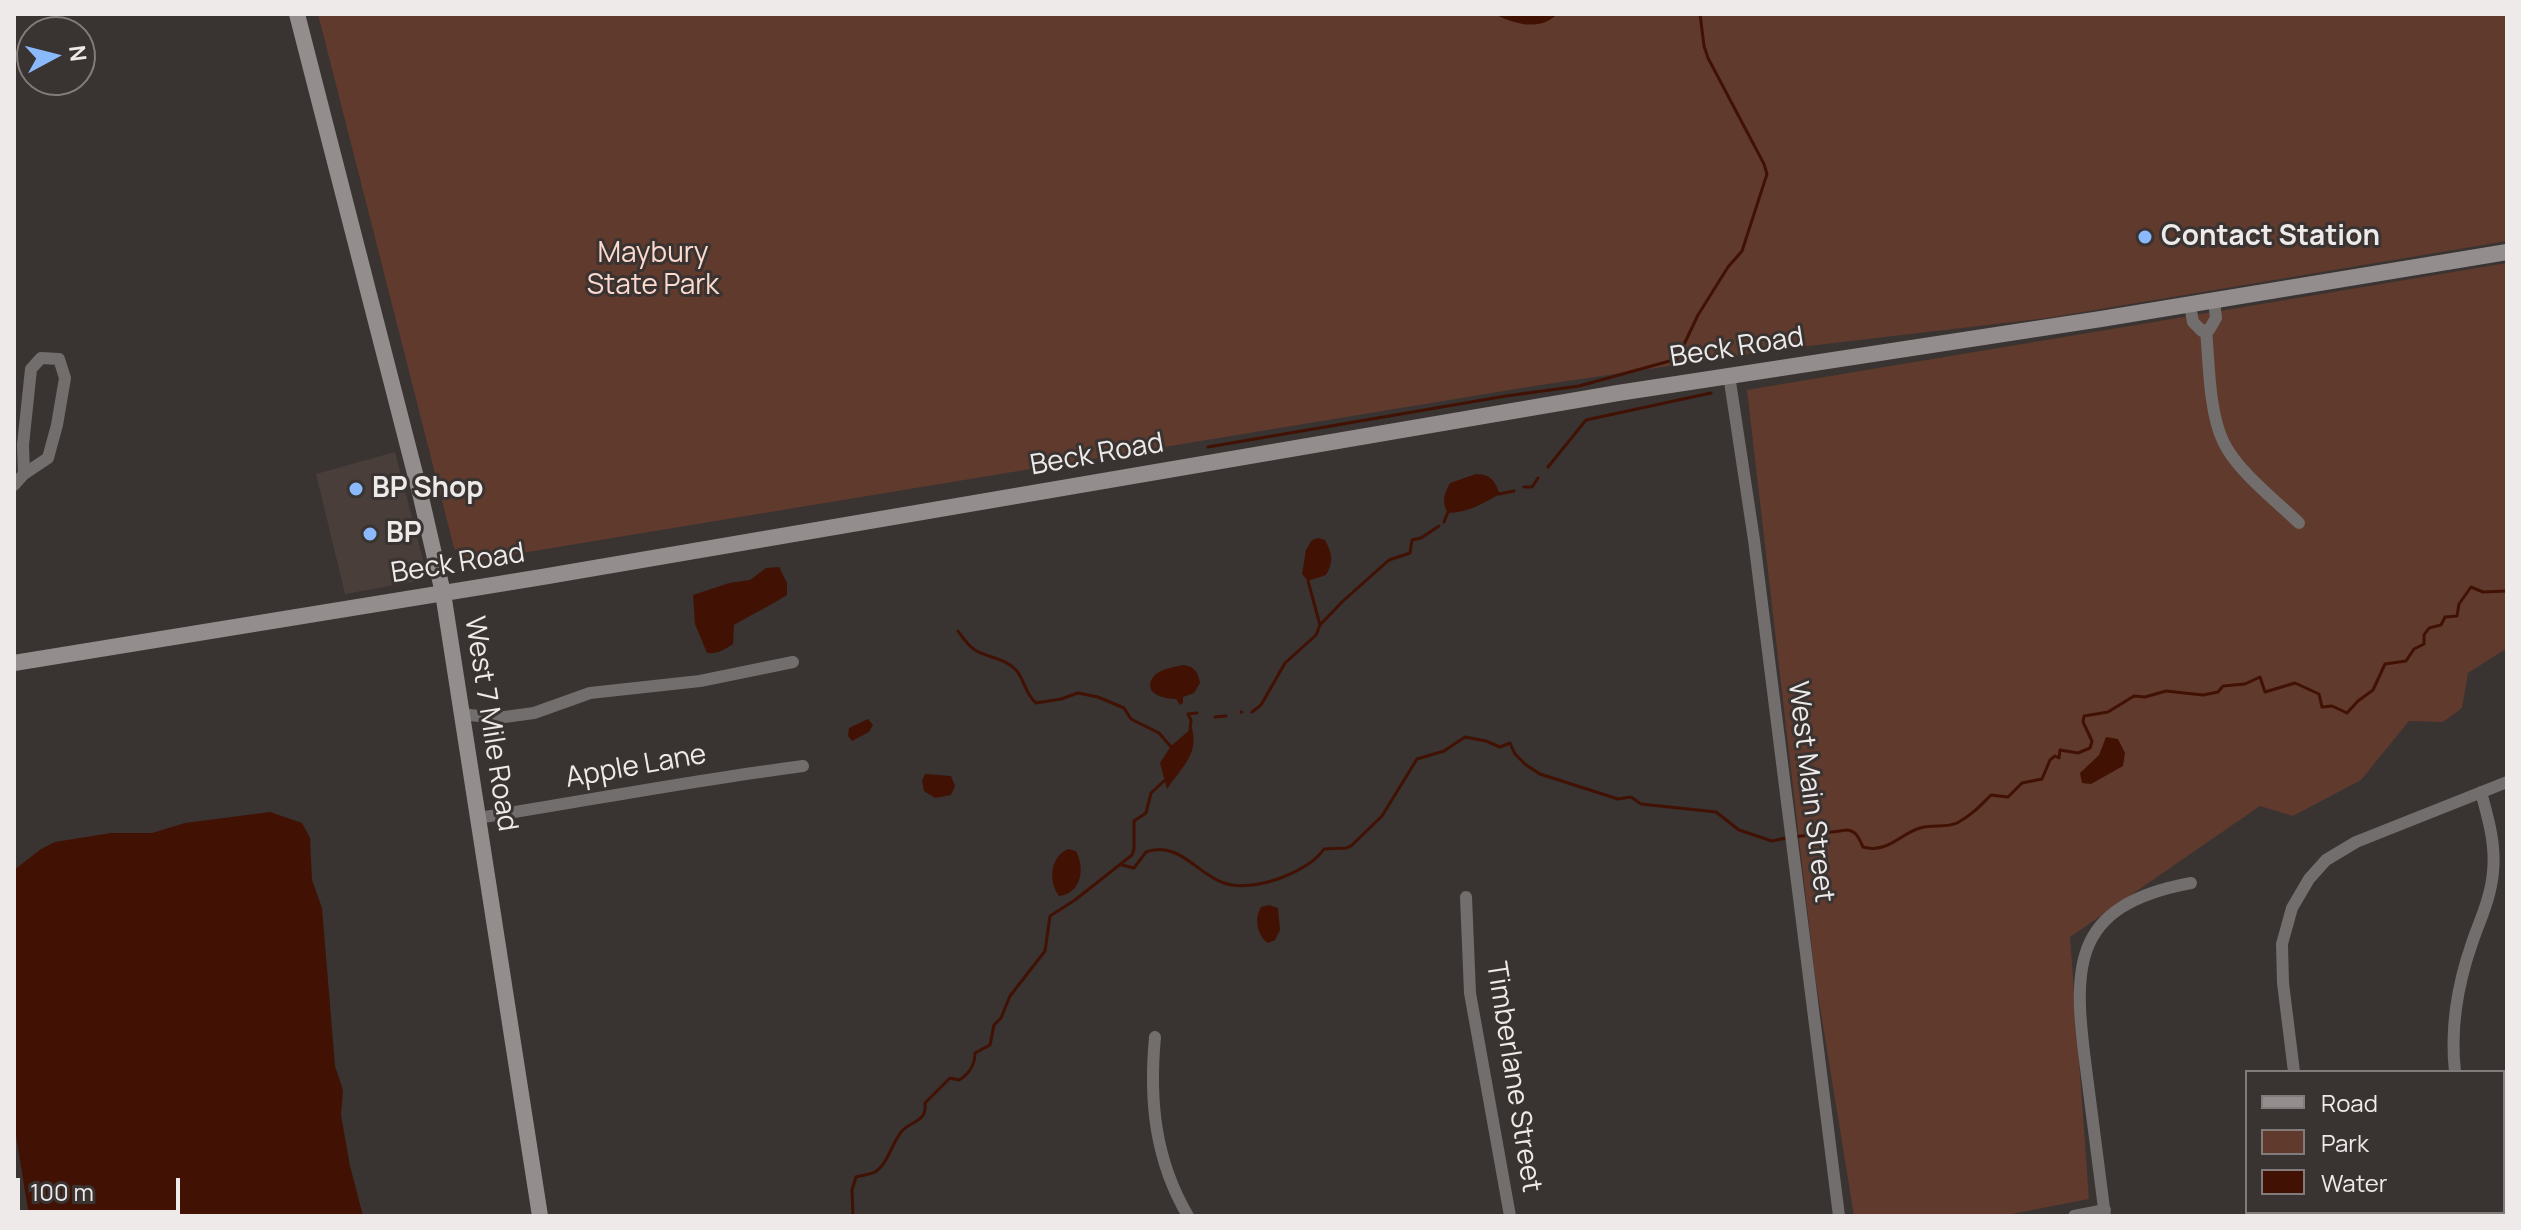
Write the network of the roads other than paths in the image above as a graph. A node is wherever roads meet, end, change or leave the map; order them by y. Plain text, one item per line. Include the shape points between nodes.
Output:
1 (297, 14) edge
2 (2507, 252) edge
3 (2214, 301) junction
4 (2190, 305) junction
5 (2206, 330) junction
6 (1729, 375) junction
7 (24, 474) junction
8 (14, 485) edge
9 (2299, 523) dead end
10 (443, 593) junction
11 (793, 662) dead end
12 (14, 663) edge
13 (461, 714) junction
14 (803, 766) dead end
15 (2507, 782) edge
16 (2481, 792) junction
17 (478, 818) junction
18 (2191, 883) dead end
19 (1466, 897) dead end
20 (1155, 1037) dead end
21 (2294, 1070) edge
22 (2455, 1070) edge
23 (2105, 1213) edge
24 (540, 1216) edge
25 (1188, 1216) edge
26 (1510, 1216) edge
27 (1839, 1216) edge
28 (2074, 1216) edge

1 - 10 main road, West 7 Mile Road
2 - 3 main road, Beck Road
3 - 4 main road, Beck Road
3 - 5 street via 2216,318
4 - 5 street via 2193,322
4 - 6 main road, Beck Road
5 - 9 street via 2222,441
6 - 10 main road, Beck Road
6 - 27 street, West Main Street
7 - 7 street via 48,458 65,378 59,359 41,358 31,369
7 - 8 street
10 - 12 main road, Beck Road
10 - 13 main road, West 7 Mile Road
11 - 13 street via 700,681 590,693 534,713 497,718
13 - 17 main road, West 7 Mile Road
14 - 17 street, Apple Lane
15 - 16 street
16 - 21 street via 2347,846 2309,879 2292,908 2282,944
16 - 22 street via 2494,870 2458,991
17 - 24 main road, West 7 Mile Road
18 - 23 street via 2125,904 2098,928 2083,959 2079,1014
19 - 26 street, Timberlane Street via 1472,1005
20 - 25 street via 1155,1126 1169,1176
23 - 28 street

